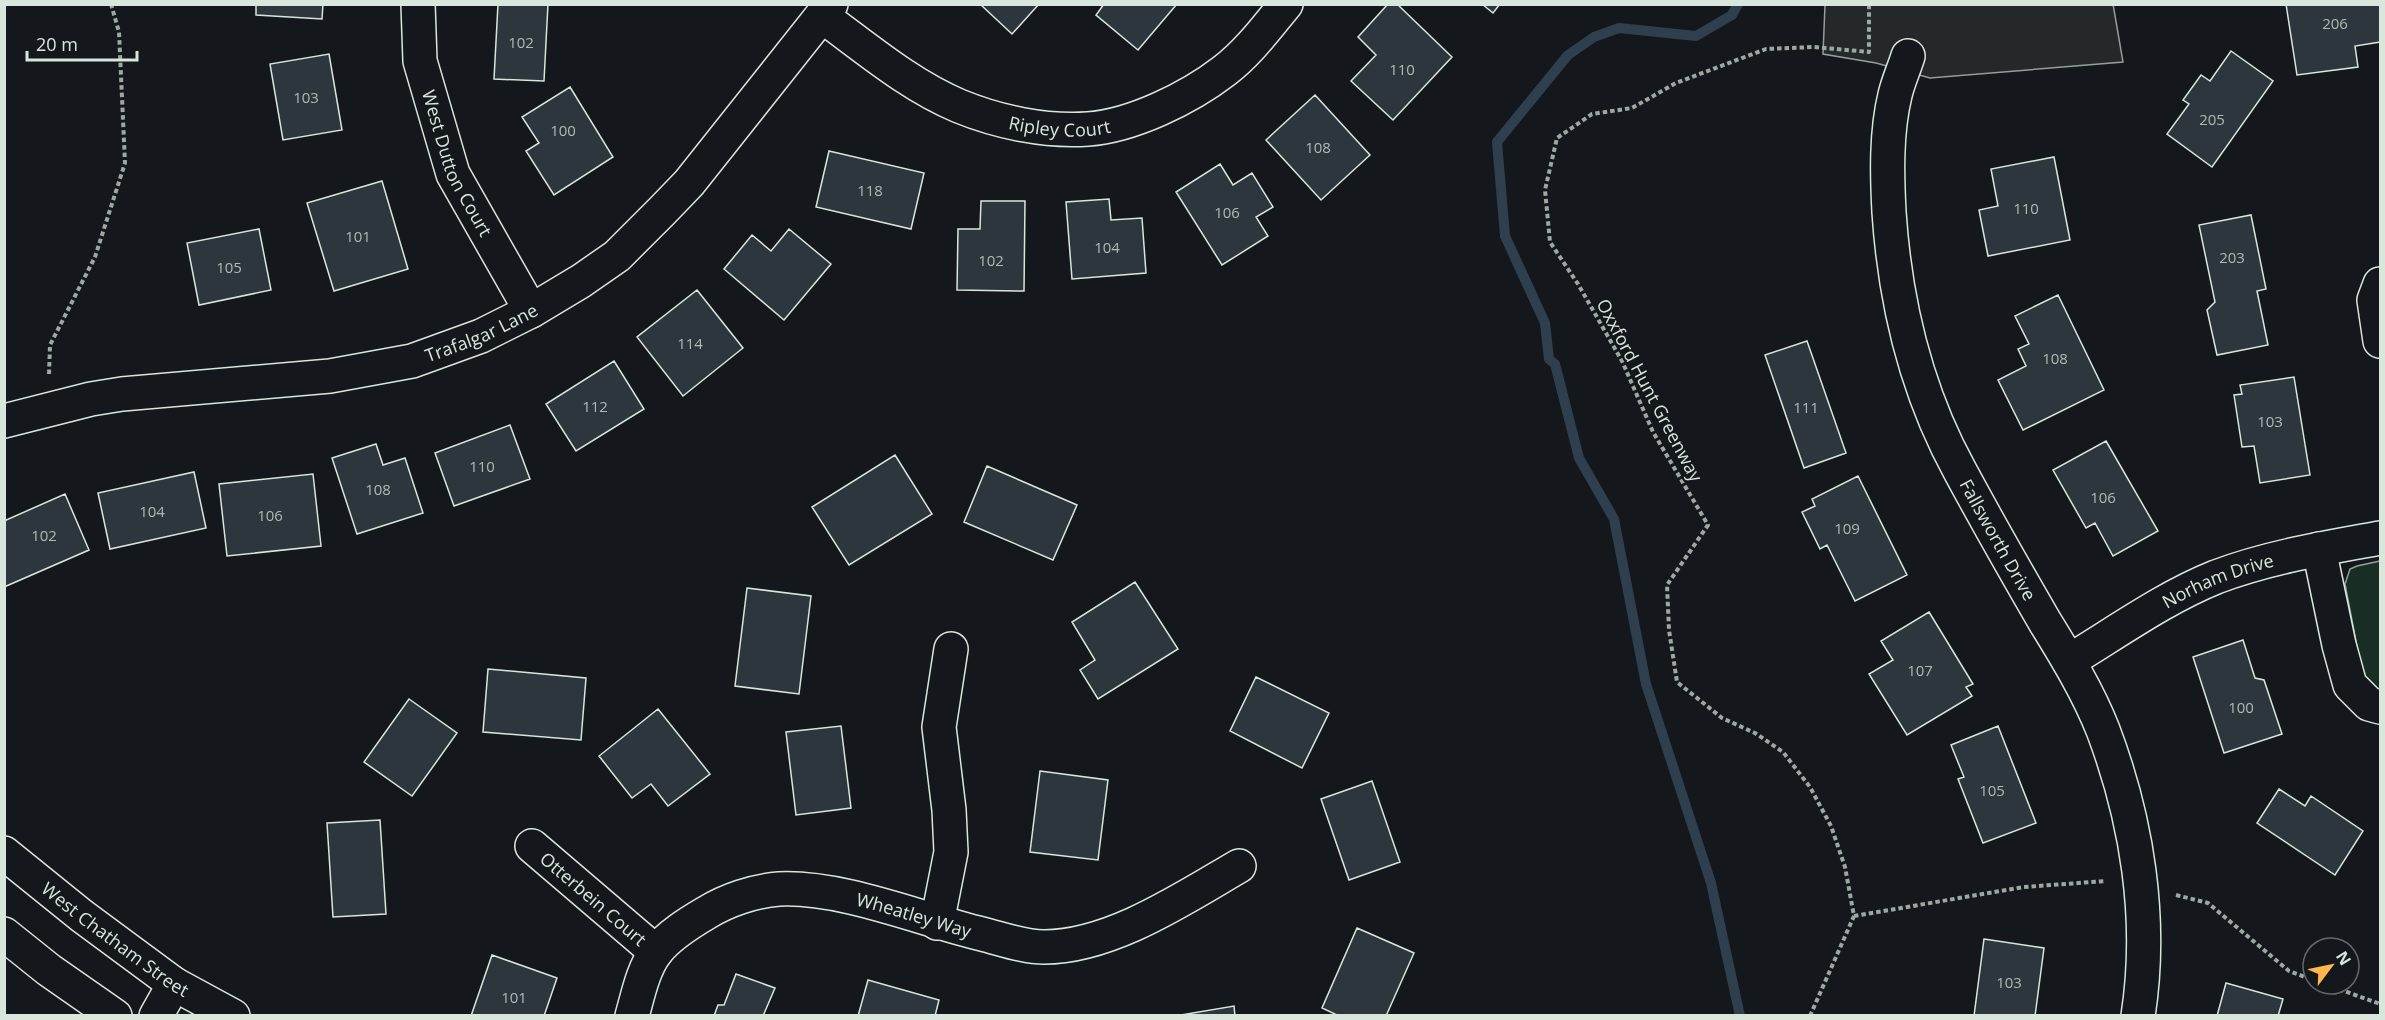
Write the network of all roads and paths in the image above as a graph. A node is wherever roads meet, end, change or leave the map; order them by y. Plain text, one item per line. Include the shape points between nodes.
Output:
1 (111, 4) edge
2 (417, 4) edge
3 (1286, 4) edge
4 (1869, 4) edge
5 (826, 10) edge
6 (1908, 56) dead end
7 (2380, 284) edge
8 (531, 311) junction
9 (2380, 341) edge
10 (47, 410) junction
11 (4, 421) edge
12 (2380, 538) edge
13 (2319, 549) junction
14 (951, 649) dead end
15 (2069, 661) junction
16 (2380, 707) edge
17 (532, 846) dead end
18 (4, 853) edge
19 (1239, 866) dead end
20 (2115, 881) dead end
21 (2171, 894) dead end
22 (1854, 916) junction
23 (937, 923) junction
24 (4, 934) edge
25 (656, 952) junction
26 (2301, 976) edge
27 (174, 984) junction
28 (2358, 996) edge
29 (2380, 1004) edge
30 (115, 1016) edge
31 (156, 1016) edge
32 (233, 1016) edge
33 (632, 1016) edge
34 (1810, 1016) edge
35 (2138, 1016) edge

1 - 10 path via 118,32 125,163 95,257 50,345
2 - 8 street, West Dutton Court via 420,61 453,174
3 - 5 street, Ripley Court via 1225,70 1189,93 1149,112 1088,129 1036,127 958,105 913,81
4 - 22 path, Oxxford Hunt Greenway via 1869,52 1814,47 1766,49 1676,83 1632,108 1592,114 1557,138 1545,190 1550,242 1622,361 1653,432 1708,525 1667,585 1677,682 1722,718 1783,752 1810,787 1831,826 1845,867
5 - 8 street, Trafalgar Lane via 662,212 617,256
6 - 15 street, Fallsworth Drive via 1895,94 1887,178 1891,243 1907,334 1919,377 1959,469
7 - 9 street via 2374,300
8 - 10 street, Trafalgar Lane via 481,336 412,361 330,376 122,394
10 - 11 street, Trafalgar Lane
12 - 13 street, Norham Drive
13 - 15 street, Norham Drive via 2253,564 2214,578
13 - 16 street via 2350,685 2369,704
14 - 23 street via 939,727 951,852
15 - 35 street, Fallsworth Drive via 2102,728 2134,830 2141,887
17 - 25 street, Otterbein Court
18 - 27 street, West Chatham Street
19 - 23 street, Wheatley Way via 1155,915 1088,941 1044,947
20 - 22 path via 2024,887
21 - 26 path via 2208,903 2289,971
22 - 34 path
23 - 25 street, Wheatley Way via 857,899 777,889 721,903 687,924
24 - 30 street
25 - 33 street, Wheatley Way
27 - 31 street
27 - 32 street, West Chatham Street
28 - 29 path

